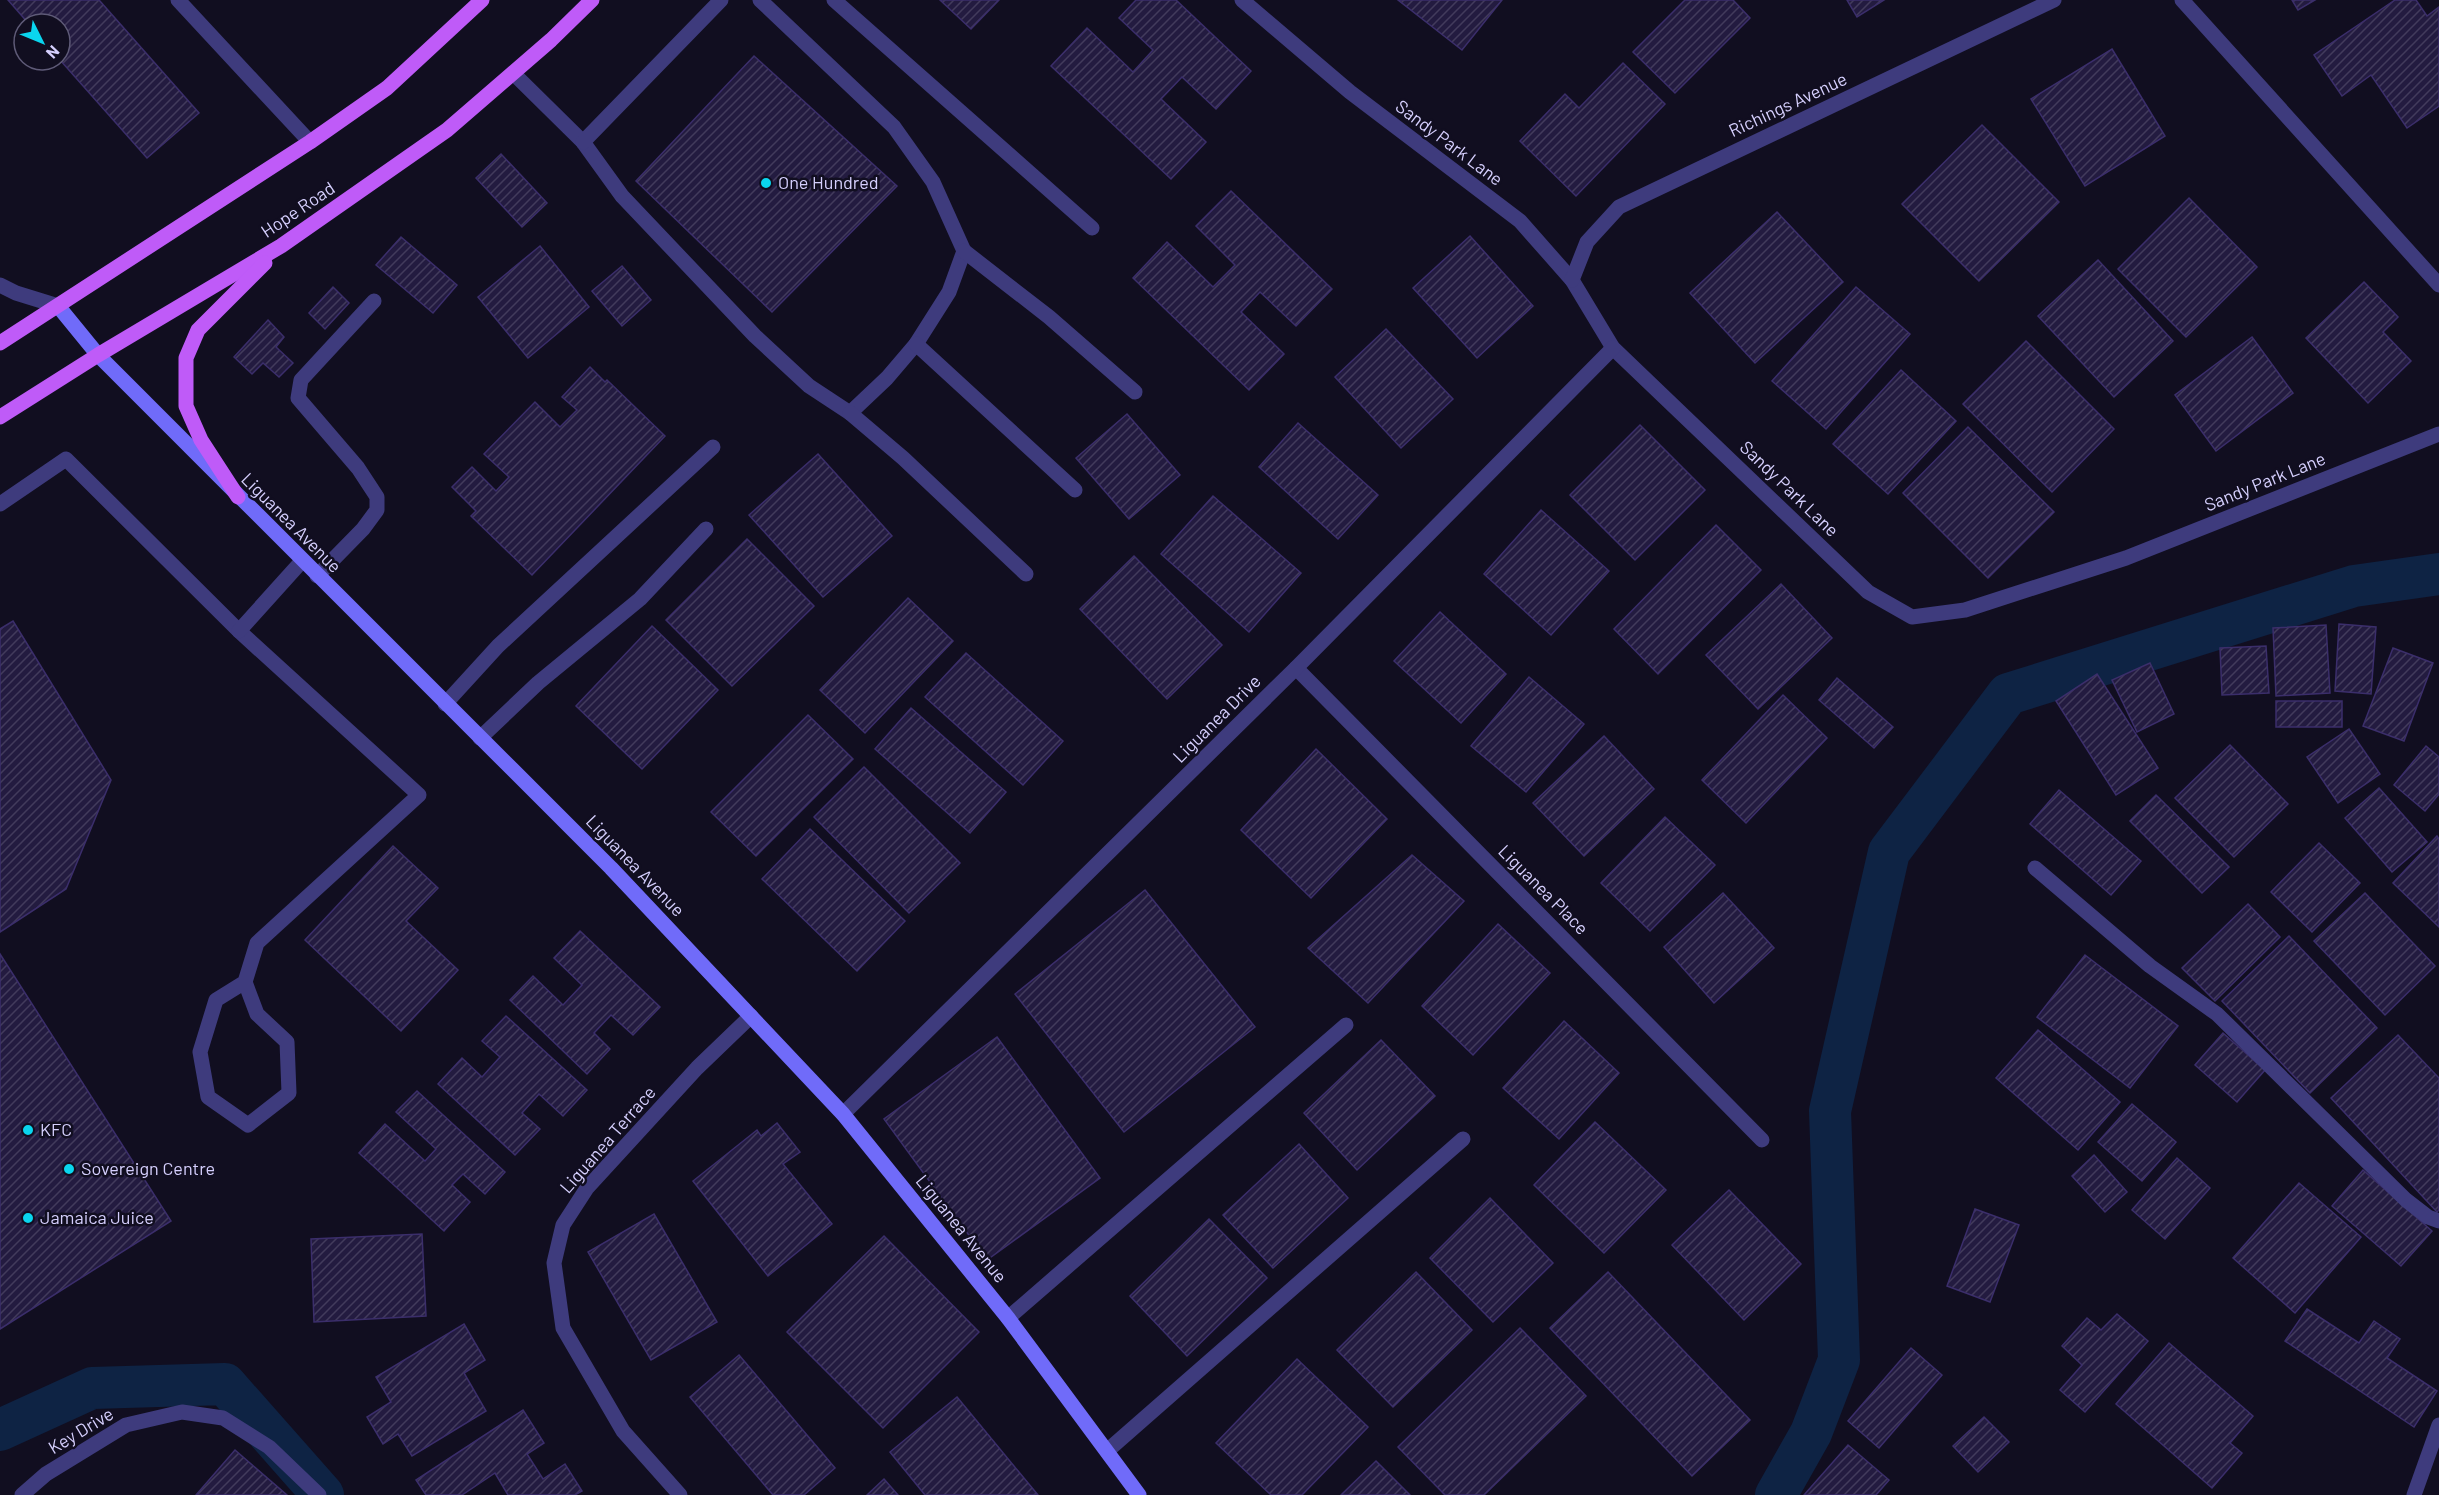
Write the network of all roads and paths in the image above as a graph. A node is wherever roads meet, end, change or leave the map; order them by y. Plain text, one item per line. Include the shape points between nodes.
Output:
1 (178, 0) edge
2 (482, 0) edge
3 (592, 0) edge
4 (721, 0) edge
5 (760, 0) edge
6 (834, 0) edge
7 (1242, 0) edge
8 (2054, 0) edge
9 (2182, 0) edge
10 (513, 73) junction
11 (310, 142) junction
12 (583, 142) junction
13 (1092, 228) dead end
14 (282, 246) junction
15 (964, 251) junction
16 (1572, 280) junction
17 (0, 285) edge
18 (2439, 285) edge
19 (374, 301) dead end
20 (58, 306) junction
21 (0, 343) edge
22 (916, 344) junction
23 (1613, 348) junction
24 (98, 355) junction
25 (1135, 392) dead end
26 (850, 413) junction
27 (0, 417) edge
28 (2439, 434) edge
29 (713, 447) dead end
30 (1075, 490) dead end
31 (238, 497) junction
32 (0, 504) edge
33 (706, 529) dead end
34 (302, 561) junction
35 (1026, 574) dead end
36 (317, 576) junction
37 (239, 631) junction
38 (1296, 668) junction
39 (446, 704) junction
40 (480, 738) junction
41 (2035, 868) dead end
42 (245, 982) junction
43 (751, 1016) junction
44 (1346, 1025) dead end
45 (843, 1114) junction
46 (1463, 1139) dead end
47 (1762, 1140) dead end
48 (2439, 1221) edge
49 (1008, 1318) junction
50 (2439, 1425) edge
51 (1107, 1451) junction
52 (22, 1495) edge
53 (319, 1495) edge
54 (680, 1495) edge
55 (1139, 1495) edge
56 (2414, 1495) edge

1 - 11 street
2 - 11 main road via 387,88
3 - 10 main road, Hope Road
4 - 12 street
5 - 15 street via 894,127 933,182
6 - 13 street
7 - 16 street, Sandy Park Lane via 1350,92 1520,221
8 - 16 street, Richings Avenue via 1619,207 1587,242
9 - 18 street
10 - 12 street
10 - 14 main road, Hope Road via 447,130
11 - 20 main road
12 - 26 street via 622,196 755,336 809,386
14 - 24 main road, Hope Road
14 - 31 main road via 198,330 186,358 186,406 201,440
15 - 22 street via 949,292
15 - 25 street via 1049,316
16 - 23 street, Sandy Park Lane
17 - 20 street
19 - 36 street via 301,380 298,399 358,468 377,497 377,510 363,529
20 - 21 main road
20 - 24 main road, Liguanea Avenue
22 - 26 street
22 - 30 street
23 - 28 street, Sandy Park Lane via 1868,592 1912,617 1965,610 2126,558
23 - 38 street, Liguanea Drive
24 - 27 main road, Hope Road
24 - 31 main road, Liguanea Avenue
26 - 35 street
29 - 39 street via 498,646
31 - 34 main road, Liguanea Avenue
32 - 37 street via 66,459
33 - 40 street via 640,599 538,683
34 - 36 main road, Liguanea Avenue
34 - 37 street
36 - 39 main road, Liguanea Avenue
37 - 42 street via 419,795 257,944
38 - 45 street, Liguanea Drive
38 - 47 street, Liguanea Place
39 - 40 main road, Liguanea Avenue
40 - 43 main road, Liguanea Avenue via 611,868
41 - 48 street via 2150,966 2217,1014 2406,1200
42 - 42 street via 257,1014 287,1042 289,1093 248,1125 208,1097 200,1052 216,1000
43 - 45 main road, Liguanea Avenue
43 - 54 street, Liguanea Terrace via 697,1068 587,1188 563,1225 554,1263 563,1328 623,1431
44 - 49 street
45 - 49 main road, Liguanea Avenue
46 - 51 street
49 - 51 main road, Liguanea Avenue
50 - 56 street
51 - 55 main road, Liguanea Avenue
52 - 53 street, Key Drive via 46,1474 126,1425 182,1412 223,1418 269,1447

